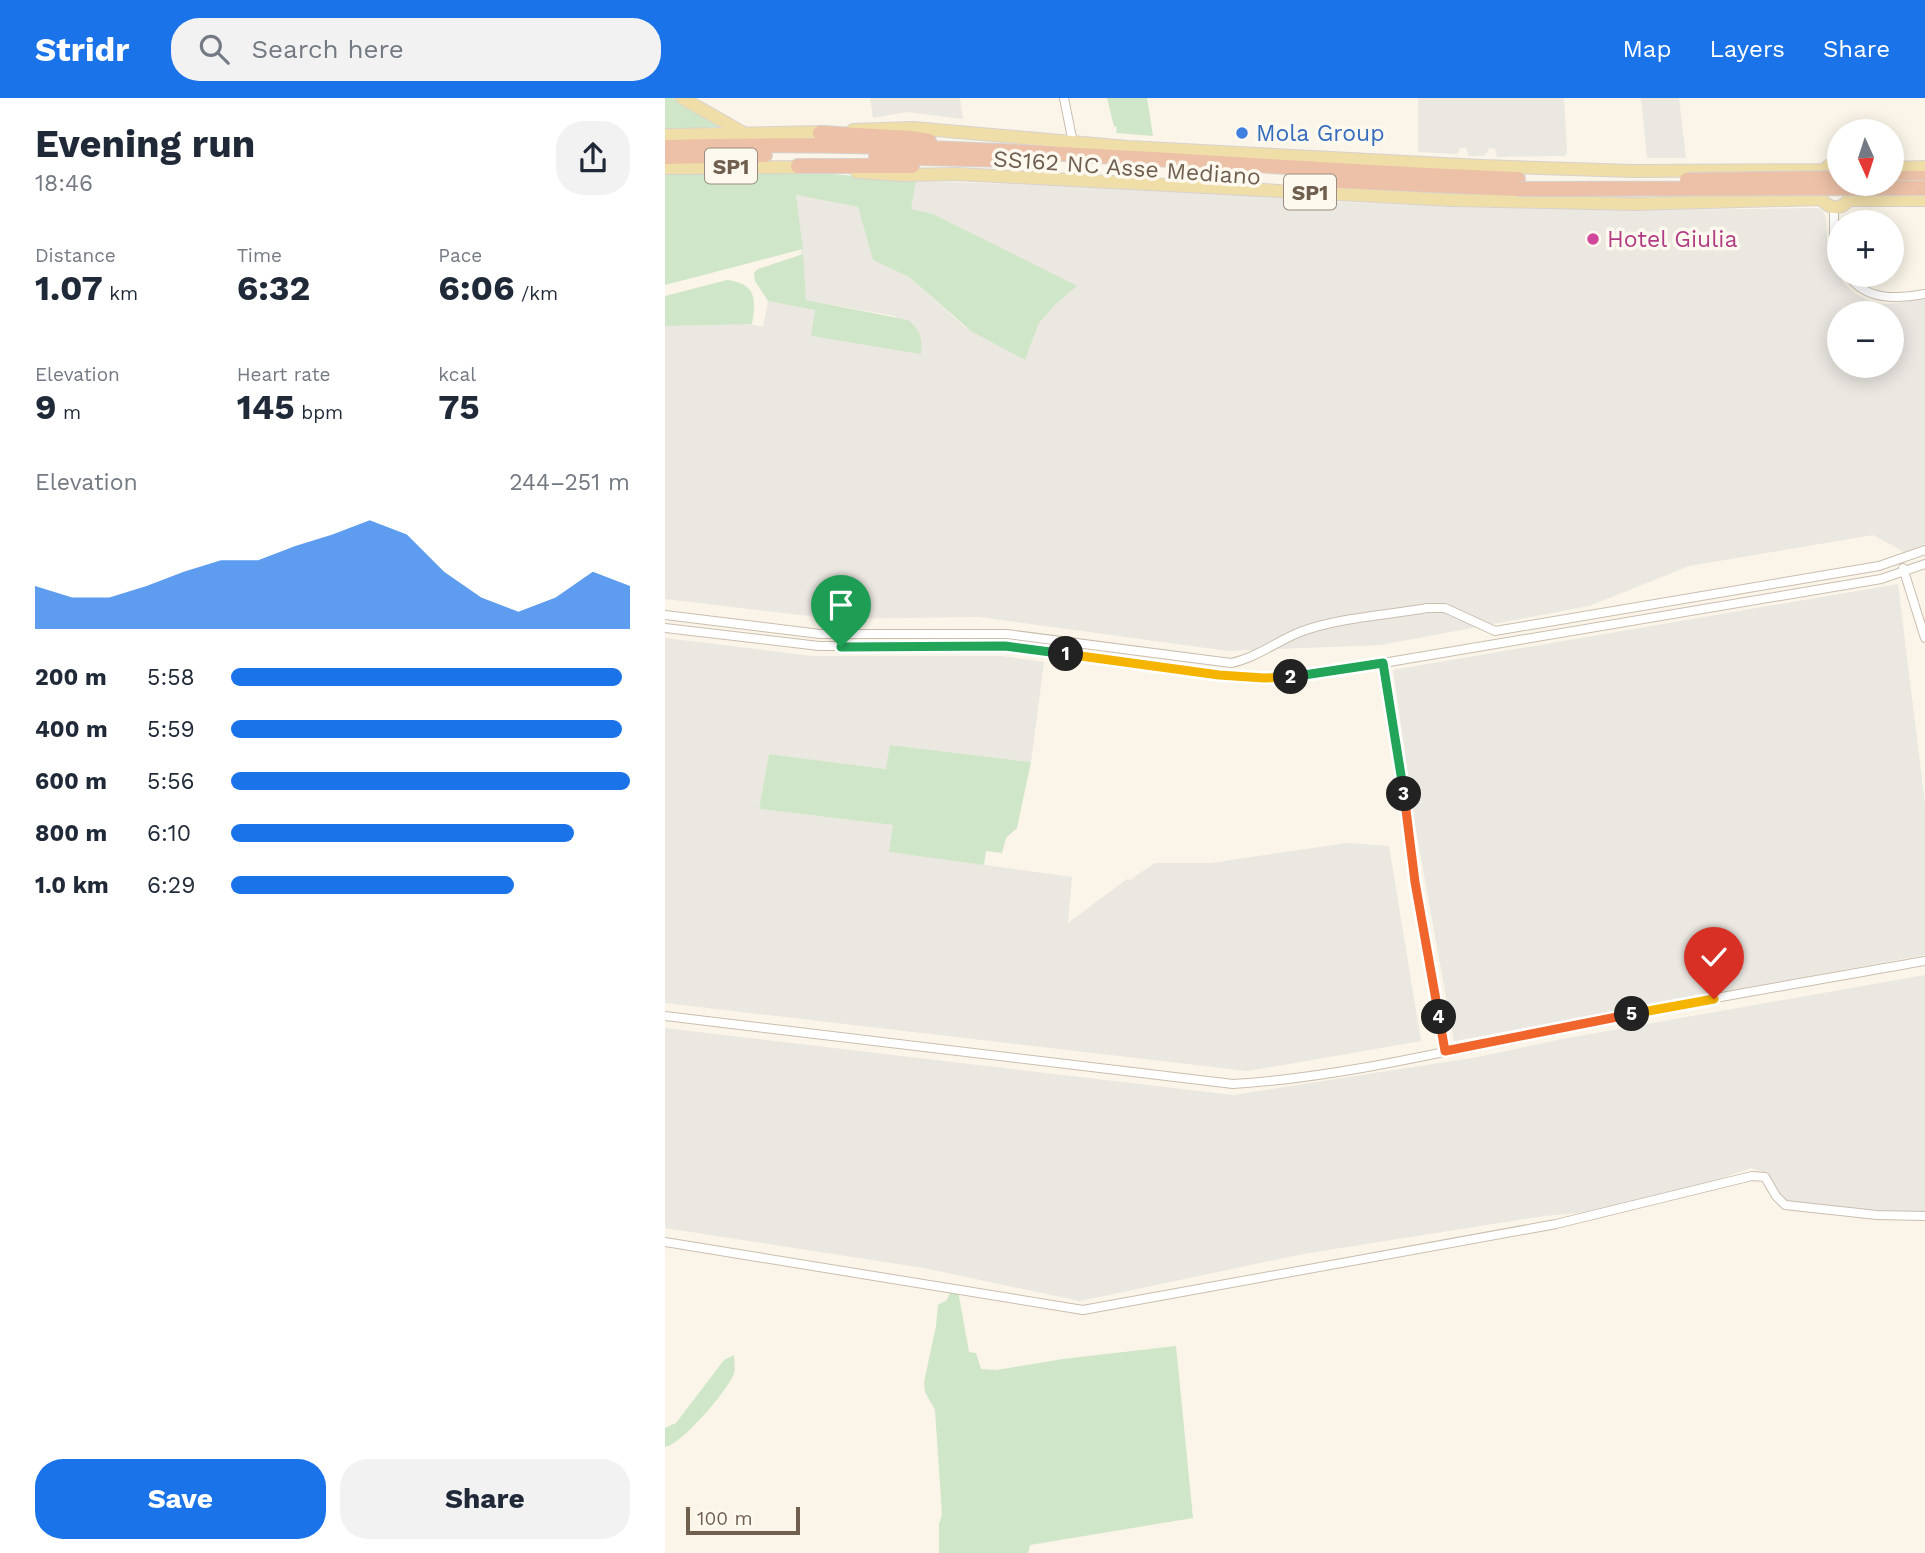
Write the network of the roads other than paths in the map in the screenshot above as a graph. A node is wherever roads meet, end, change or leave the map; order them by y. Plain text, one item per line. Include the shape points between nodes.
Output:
1 (682, 98) edge
2 (1064, 98) edge
3 (820, 133) junction
4 (745, 134) junction
5 (665, 135) edge
6 (1073, 143) junction
7 (665, 146) edge
8 (961, 148) junction
9 (665, 157) edge
10 (1022, 160) junction
11 (798, 166) junction
12 (1925, 167) edge
13 (665, 168) edge
14 (1827, 168) edge
15 (1904, 168) edge
16 (1827, 178) edge
17 (1904, 178) edge
18 (1925, 178) edge
19 (1518, 184) junction
20 (1925, 188) edge
21 (1925, 200) edge
22 (1834, 208) joint
23 (1858, 287) edge
24 (1925, 294) edge
25 (1925, 550) edge
26 (1900, 560) junction
27 (1925, 564) edge
28 (1904, 572) junction
29 (665, 615) edge
30 (665, 628) edge
31 (1925, 638) edge
32 (1383, 663) junction
33 (1925, 961) edge
34 (665, 1016) edge
35 (1445, 1051) junction
36 (1925, 1216) edge
37 (665, 1242) edge

1 - 4 main road
2 - 6 street
3 - 4 main road, SP1
3 - 6 main road, SP1 via 913,128
3 - 8 highway via 912,138
4 - 5 main road, SP1
6 - 14 main road, SP1 via 1494,167 1822,172
7 - 8 highway, SS162 NC Asse Mediano
8 - 19 highway, SS162 NC Asse Mediano
9 - 10 highway, SS162 NC Asse Mediano
10 - 11 highway
10 - 19 highway, SS162 NC Asse Mediano via 1277,178
11 - 13 main road, SP1
11 - 22 main road, SP1 via 1451,200 1635,204 1821,198
12 - 15 main road
16 - 19 highway, SS162 NC Asse Mediano, bridge
17 - 18 highway
19 - 20 highway, SS162 NC Asse Mediano, bridge
21 - 22 main road via 1850,198
23 - 24 street via 1893,298
25 - 26 street
26 - 28 street
26 - 29 street via 1495,631 1445,608 1427,608 1301,631 1231,663 1007,634 820,634
27 - 28 street
28 - 31 street
28 - 32 street
30 - 32 street via 841,647 1005,646 1240,677 1285,677
32 - 35 street
33 - 35 street
34 - 35 street via 1233,1084 1271,1082
36 - 37 street via 1785,1205 1765,1177 1752,1177 1556,1224 1083,1310

